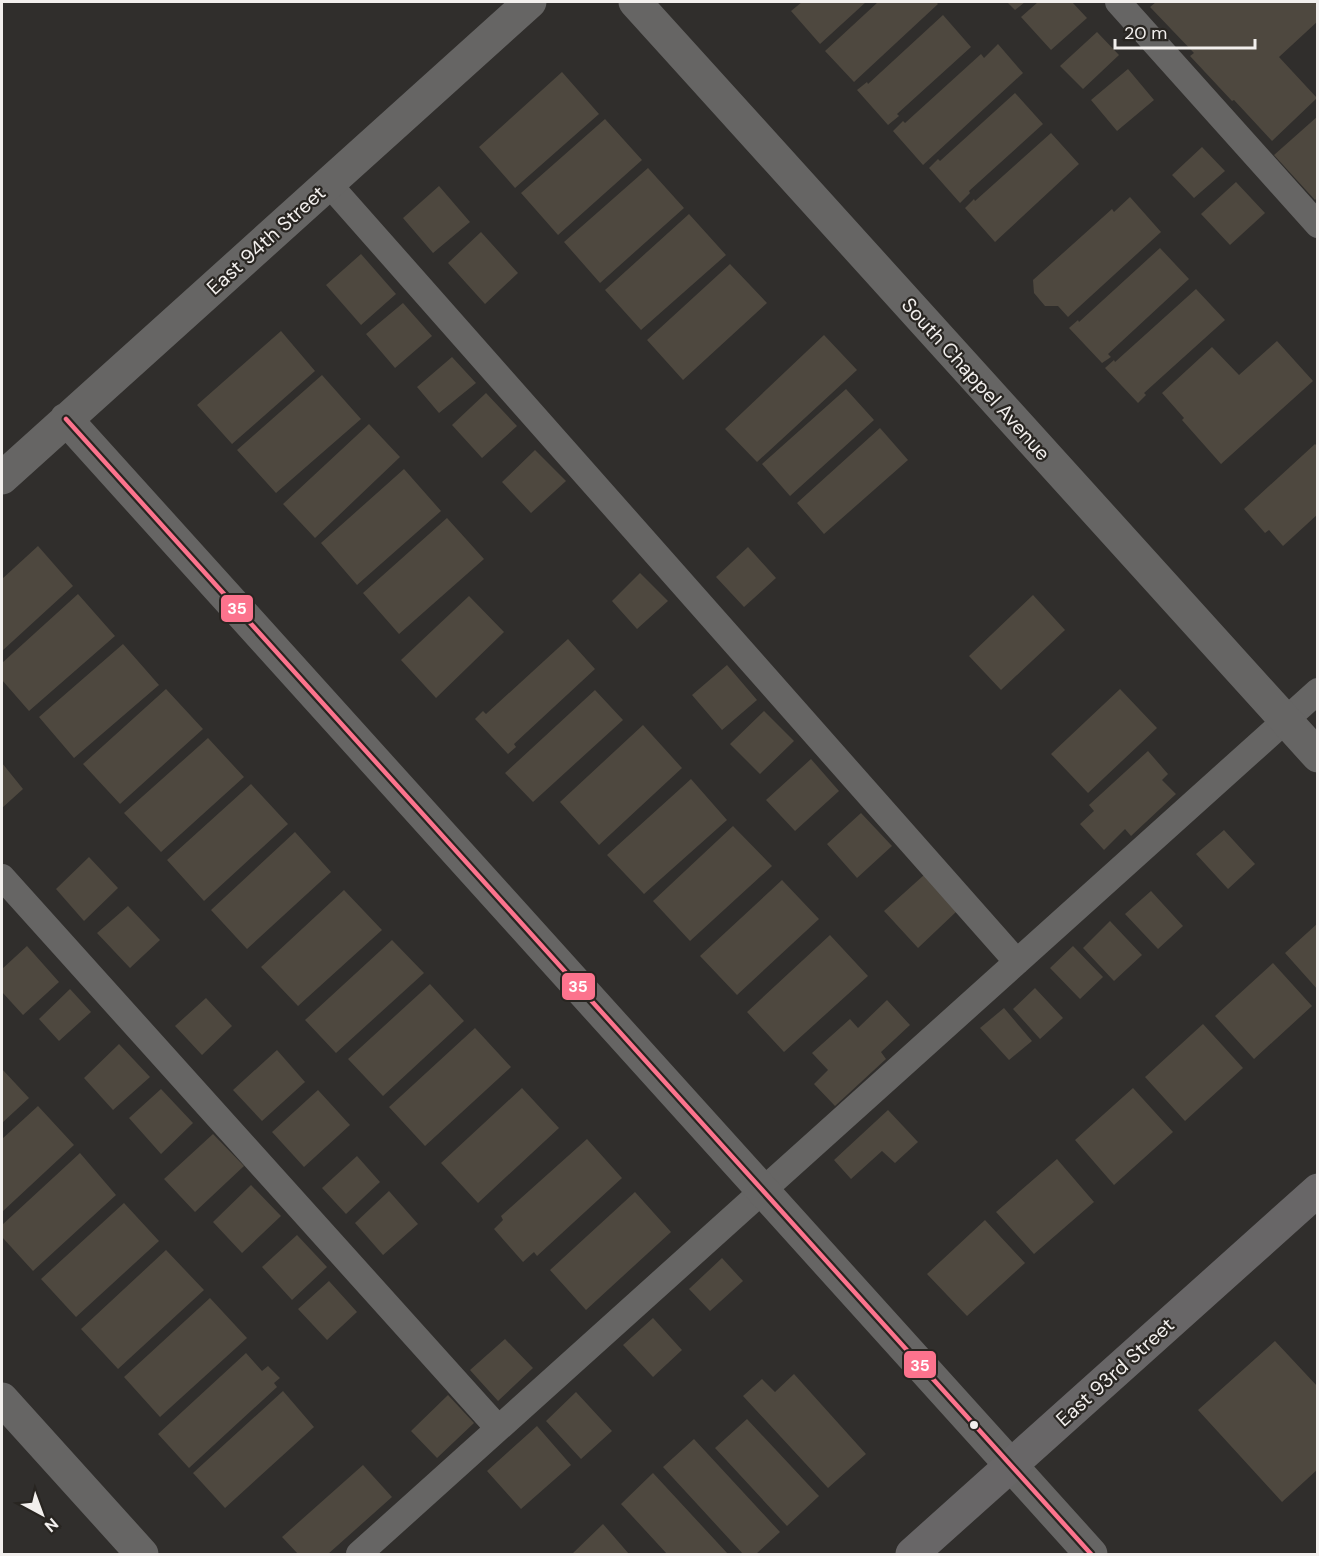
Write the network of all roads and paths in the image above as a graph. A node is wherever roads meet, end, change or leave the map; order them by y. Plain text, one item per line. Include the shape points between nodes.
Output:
1 (530, 2) edge
2 (635, 2) edge
3 (1118, 2) edge
4 (328, 183) junction
5 (1317, 225) edge
6 (66, 420) junction
7 (2, 478) edge
8 (1317, 691) edge
9 (1285, 720) junction
10 (1317, 756) edge
11 (2, 877) edge
12 (1017, 962) junction
13 (1317, 1190) edge
14 (762, 1191) junction
15 (2, 1399) edge
16 (498, 1428) junction
17 (1011, 1465) junction
18 (142, 1554) edge
19 (358, 1554) edge
20 (912, 1554) edge
21 (1091, 1554) edge

1 - 4 street, East 94th Street
2 - 9 street, South Chappel Avenue
3 - 5 lane
4 - 6 street, East 94th Street
4 - 12 lane
6 - 7 street, East 94th Street
6 - 14 street
8 - 9 lane
9 - 10 street, South Chappel Avenue
9 - 12 lane
11 - 16 lane
12 - 14 lane
13 - 17 street, East 93rd Street
14 - 16 lane
14 - 17 street
15 - 18 street
16 - 19 lane
17 - 20 street, East 93rd Street
17 - 21 street

